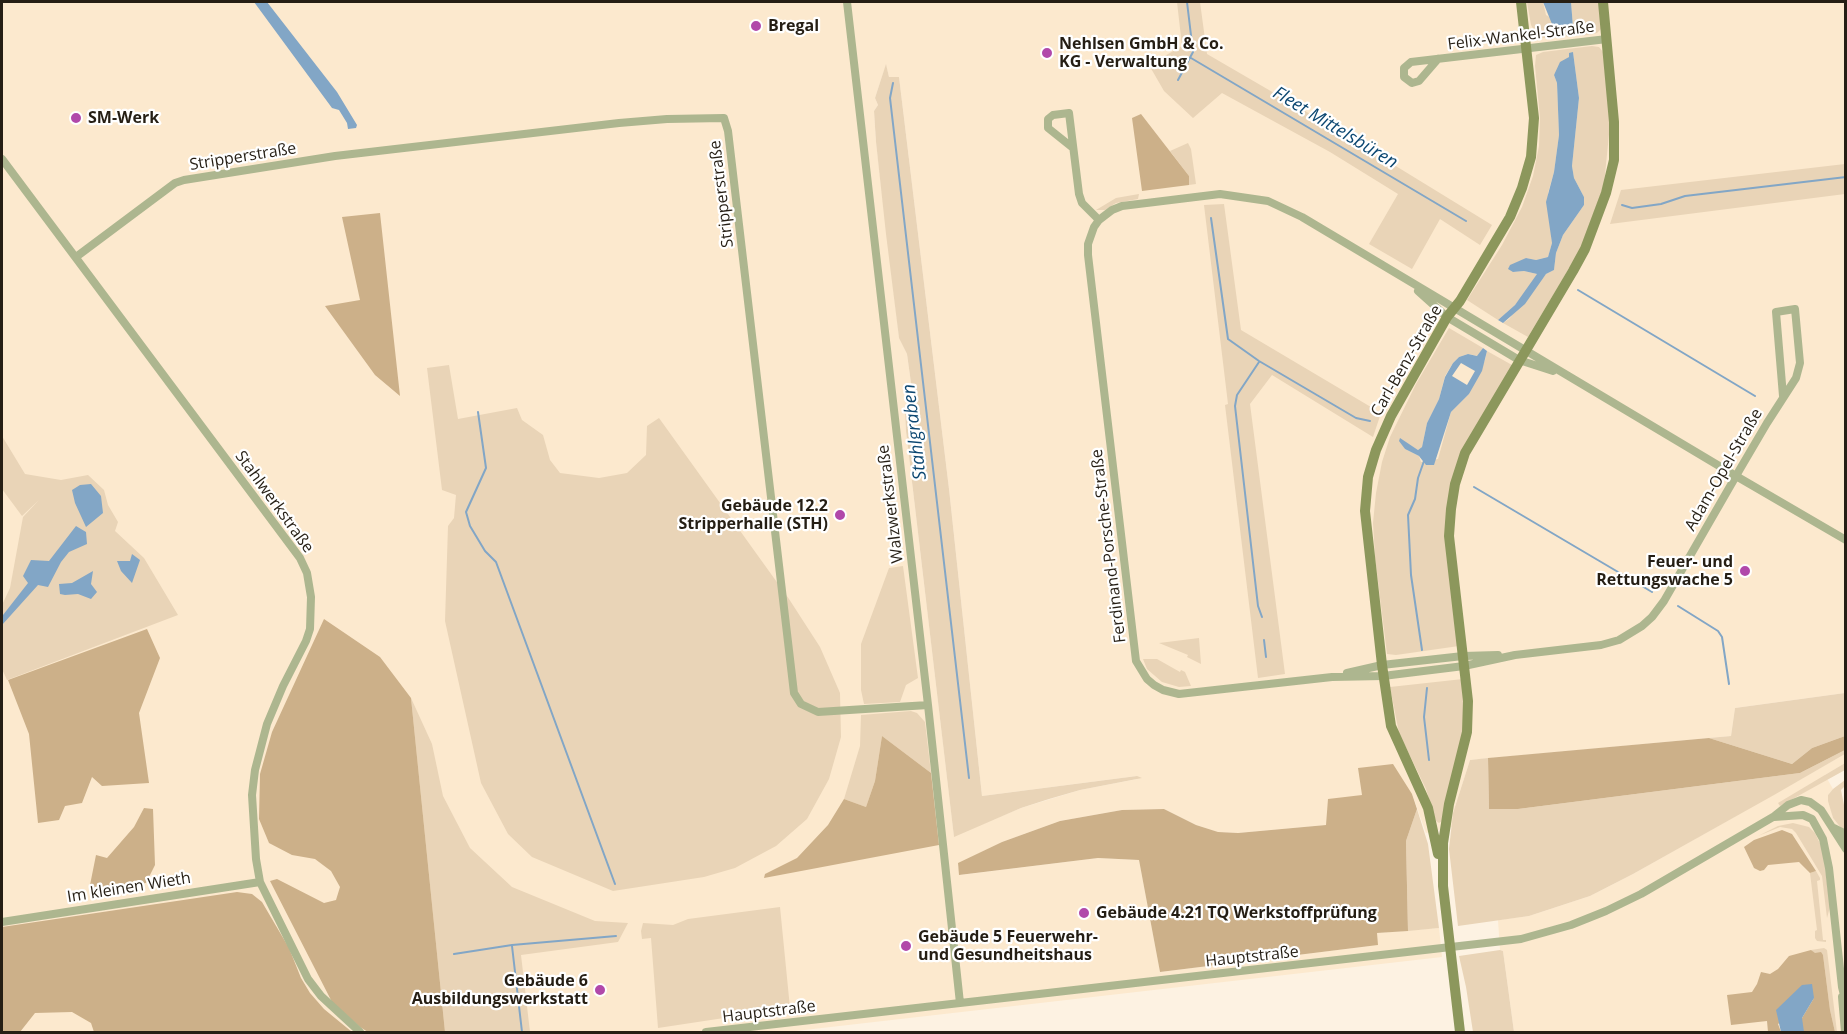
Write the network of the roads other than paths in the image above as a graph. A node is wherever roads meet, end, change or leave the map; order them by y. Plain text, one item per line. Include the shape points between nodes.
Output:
1 (847, 2) edge
2 (1521, 2) edge
3 (1603, 2) edge
4 (1607, 39) junction
5 (1527, 48) junction
6 (1438, 59) dead end
7 (1073, 148) junction
8 (2, 159) edge
9 (1099, 220) junction
10 (75, 257) junction
11 (1451, 312) junction
12 (1522, 356) junction
13 (1783, 396) junction
14 (1736, 477) junction
15 (1845, 540) edge
16 (1464, 661) junction
17 (1382, 671) junction
18 (928, 705) junction
19 (1773, 817) junction
20 (1834, 828) junction
21 (1845, 837) edge
22 (1845, 849) edge
23 (260, 882) junction
24 (1443, 885) junction
25 (2, 922) edge
26 (1842, 987) junction
27 (960, 1003) junction
28 (1845, 1003) edge
29 (360, 1032) edge
30 (706, 1032) edge
31 (1460, 1032) edge
32 (1845, 1032) edge

1 - 18 street, Walzwerkstraße
2 - 5 street, Carl-Benz-Straße
3 - 4 street, Carl-Benz-Straße
4 - 5 street, Felix-Wankel-Straße
4 - 12 street, Carl-Benz-Straße via 1614,160 1606,193 1585,249
5 - 6 street, Felix-Wankel-Straße
5 - 11 street, Carl-Benz-Straße via 1534,118 1531,157 1510,217
7 - 7 street via 1069,113 1048,118 1048,128
7 - 9 street via 1082,202
8 - 10 street, Stahlwerkstraße
9 - 11 street via 1122,206 1154,201 1220,194 1268,201 1302,217 1406,280
9 - 17 street, Ferdinand-Porsche-Straße via 1091,235 1088,255 1139,668 1154,685 1179,694
10 - 18 street, Stripperstraße via 184,180 335,156 619,123 724,118 794,693 801,704 818,712
10 - 23 street, Stahlwerkstraße via 300,558 307,573 310,629 267,724 255,770 252,813
11 - 12 street
11 - 17 street, Carl-Benz-Straße via 1391,416 1368,477 1365,511
12 - 14 street via 1566,375
12 - 16 street, Carl-Benz-Straße via 1465,453 1455,484 1449,536
13 - 13 street, Adam-Opel-Straße via 1800,366 1795,309 1776,312
13 - 14 street, Adam-Opel-Straße
14 - 15 street
14 - 16 street, Adam-Opel-Straße via 1664,602 1642,626 1619,640 1601,645
16 - 17 street, Ferdinand-Porsche-Straße
16 - 24 street, Carl-Benz-Straße via 1467,732 1449,804 1443,843
17 - 24 street, Carl-Benz-Straße via 1390,726 1428,808
18 - 27 street, Walzwerkstraße
19 - 20 street, Hauptstraße via 1801,800 1821,810
19 - 26 street via 1803,815 1812,819 1823,839
19 - 27 street, Hauptstraße via 1606,911 1521,939
20 - 21 street
20 - 22 street
23 - 25 street, Im kleinen Wieth
23 - 29 street, Stahlwerkstraße via 308,979
24 - 31 street, Carl-Benz-Straße
26 - 28 street
26 - 32 street
27 - 30 street, Hauptstraße

